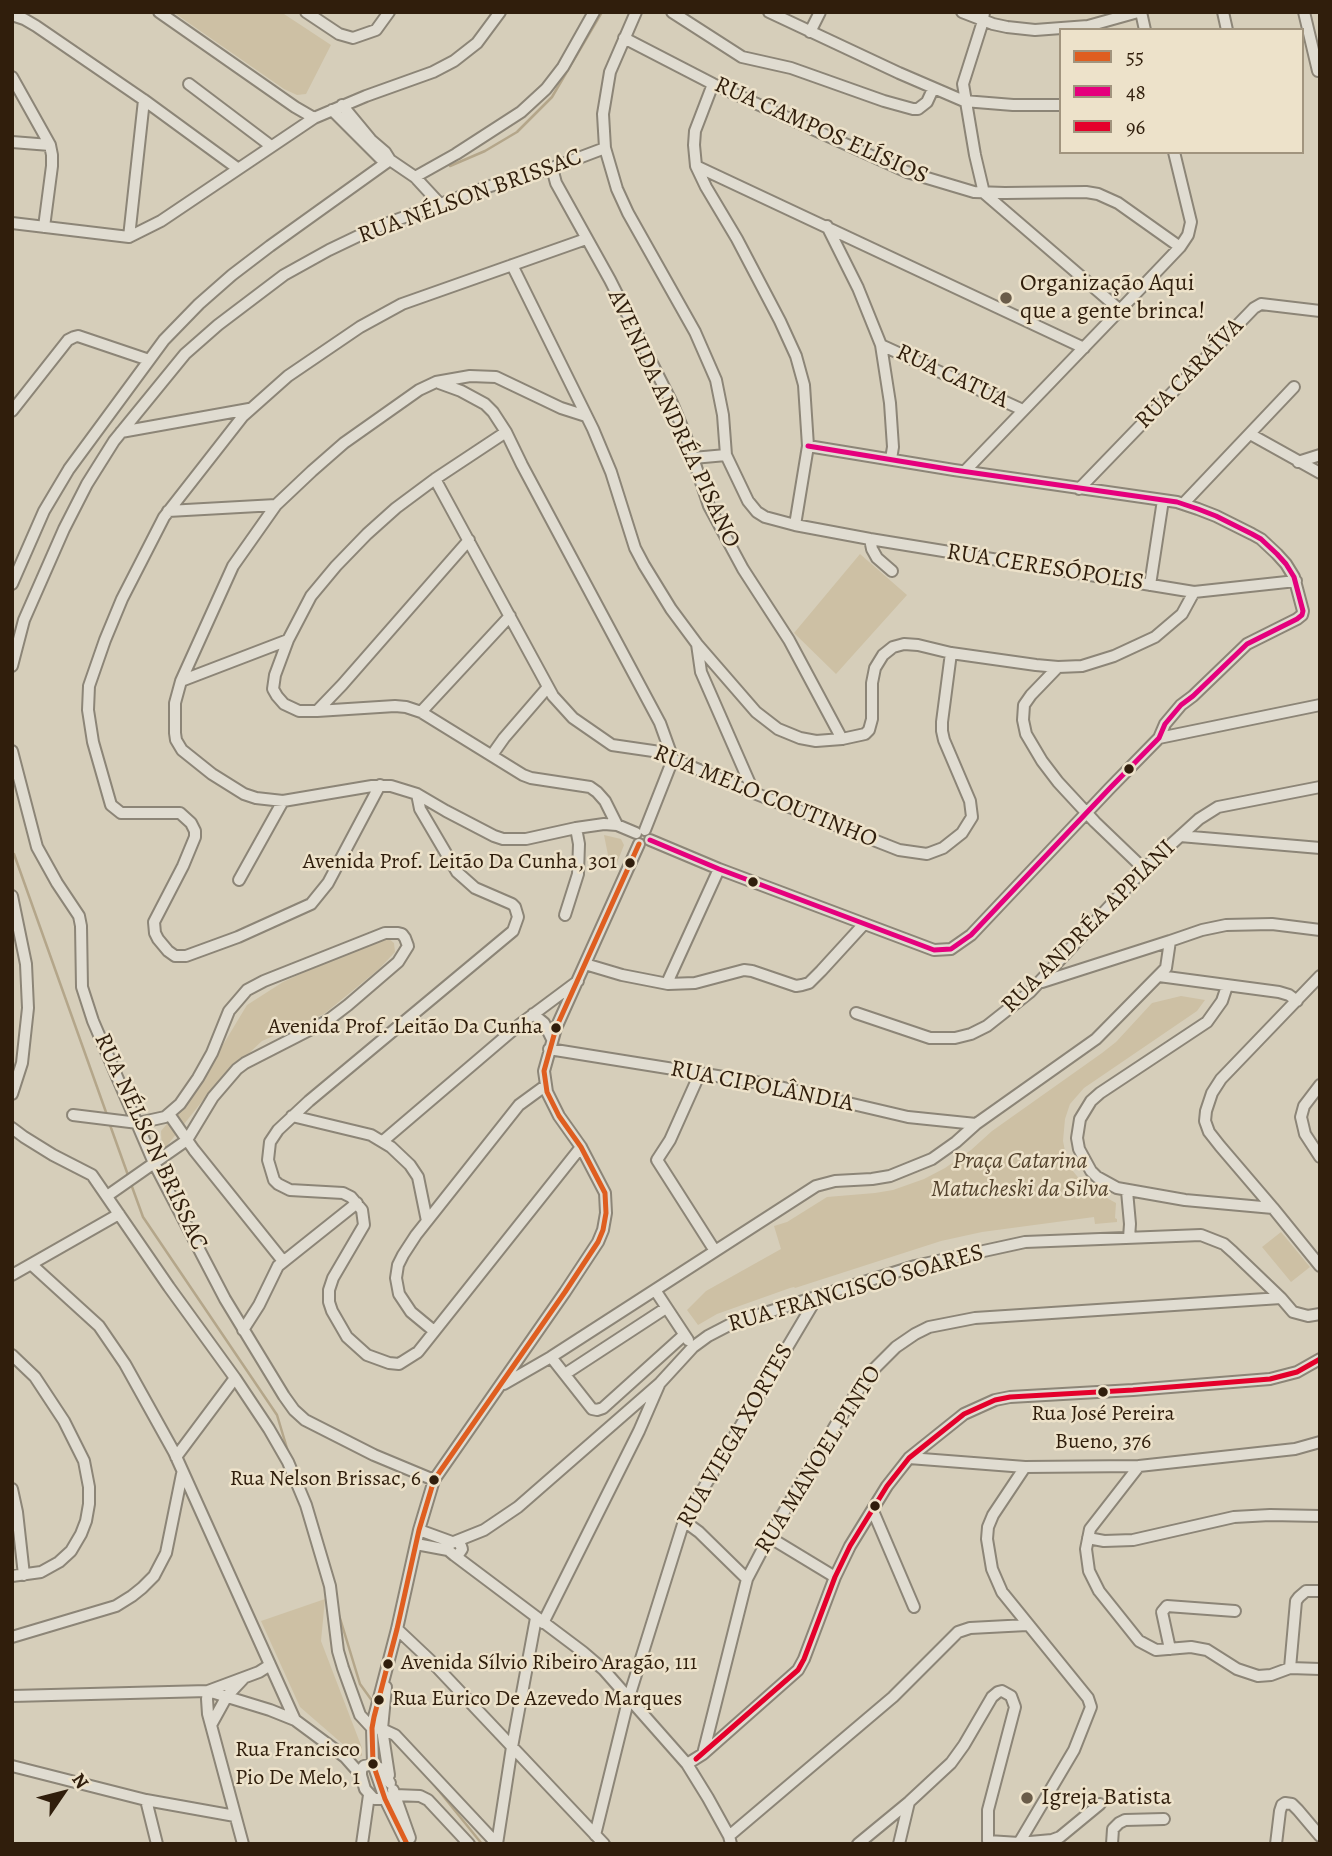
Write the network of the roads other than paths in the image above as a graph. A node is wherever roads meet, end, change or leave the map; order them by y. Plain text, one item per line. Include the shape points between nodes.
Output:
1 (159, 12) edge
2 (306, 12) edge
3 (389, 12) edge
4 (500, 12) edge
5 (594, 12) edge
6 (636, 12) edge
7 (672, 12) edge
8 (820, 12) edge
9 (962, 12) edge
10 (1139, 12) edge
11 (1304, 12) edge
12 (773, 13) edge
13 (12, 15) edge
14 (984, 17) edge
15 (1070, 28) edge
16 (1059, 29) edge
17 (810, 32) junction
18 (624, 38) junction
19 (1318, 71) edge
20 (12, 77) edge
21 (189, 84) dead end
22 (713, 84) junction
23 (933, 89) junction
24 (144, 100) junction
25 (964, 101) junction
26 (1059, 105) edge
27 (337, 108) junction
28 (314, 118) junction
29 (12, 142) edge
30 (50, 145) junction
31 (271, 146) junction
32 (605, 148) junction
33 (1174, 154) edge
34 (390, 160) junction
35 (696, 166) junction
36 (237, 168) junction
37 (552, 168) junction
38 (415, 177) junction
39 (984, 192) junction
40 (440, 204) junction
41 (12, 223) edge
42 (827, 226) junction
43 (44, 227) junction
44 (129, 237) junction
45 (586, 239) junction
46 (1180, 247) junction
47 (512, 265) junction
48 (1120, 310) junction
49 (1320, 311) edge
50 (881, 345) junction
51 (1084, 348) junction
52 (149, 360) junction
53 (436, 382) junction
54 (130, 385) junction
55 (1294, 387) dead end
56 (146, 400) junction
57 (250, 409) junction
58 (1023, 410) junction
59 (12, 411) edge
60 (586, 416) junction
61 (121, 432) junction
62 (506, 432) junction
63 (1250, 434) junction
64 (808, 446) junction
65 (726, 455) junction
66 (1320, 455) edge
67 (693, 458) junction
68 (891, 459) junction
69 (1298, 462) junction
70 (965, 471) junction
71 (1320, 473) edge
72 (435, 479) junction
73 (1079, 489) junction
74 (1163, 500) junction
75 (1182, 504) junction
76 (276, 505) junction
77 (169, 511) junction
78 (795, 525) junction
79 (870, 539) junction
80 (469, 540) junction
81 (892, 571) dead end
82 (1296, 581) junction
83 (12, 584) edge
84 (1150, 585) junction
85 (1194, 592) junction
86 (510, 616) junction
87 (288, 640) junction
88 (697, 645) junction
89 (951, 653) junction
90 (12, 666) edge
91 (1058, 667) junction
92 (181, 681) junction
93 (548, 687) junction
94 (1193, 696) junction
95 (1320, 705) edge
96 (317, 712) junction
97 (421, 712) junction
98 (1185, 732) junction
99 (1159, 738) junction
100 (842, 740) junction
101 (12, 751) edge
102 (492, 755) junction
103 (673, 759) junction
104 (380, 785) junction
105 (1320, 787) edge
106 (754, 793) junction
107 (417, 794) junction
108 (283, 801) junction
109 (1086, 812) junction
110 (617, 825) junction
111 (576, 828) junction
112 (1180, 836) junction
113 (642, 837) junction
114 (1320, 848) edge
115 (719, 869) junction
116 (1144, 869) junction
117 (239, 880) dead end
118 (12, 896) edge
119 (565, 915) dead end
120 (864, 924) junction
121 (1320, 930) edge
122 (1170, 941) junction
123 (585, 964) junction
124 (1159, 976) junction
125 (1320, 976) edge
126 (578, 981) junction
127 (1039, 982) junction
128 (667, 983) junction
129 (1227, 986) junction
130 (1297, 1001) junction
131 (856, 1013) dead end
132 (533, 1014) junction
133 (551, 1044) junction
134 (700, 1073) junction
135 (1320, 1085) edge
136 (545, 1086) junction
137 (12, 1094) edge
138 (169, 1114) junction
139 (73, 1115) dead end
140 (292, 1116) junction
141 (138, 1123) junction
142 (976, 1124) junction
143 (12, 1128) edge
144 (187, 1140) junction
145 (383, 1141) junction
146 (581, 1147) junction
147 (1320, 1157) edge
148 (154, 1163) junction
149 (1127, 1191) junction
150 (107, 1196) junction
151 (357, 1203) junction
152 (1273, 1208) junction
153 (119, 1214) junction
154 (428, 1221) junction
155 (1129, 1238) junction
156 (715, 1251) junction
157 (283, 1261) junction
158 (33, 1265) junction
159 (1320, 1266) edge
160 (12, 1275) edge
161 (655, 1290) junction
162 (816, 1298) junction
163 (1281, 1298) junction
164 (666, 1308) junction
165 (1320, 1314) edge
166 (243, 1330) junction
167 (434, 1331) junction
168 (684, 1335) junction
169 (693, 1347) junction
170 (12, 1355) edge
171 (551, 1357) junction
172 (1320, 1359) edge
173 (565, 1374) junction
174 (235, 1378) junction
175 (660, 1383) junction
176 (500, 1386) junction
177 (1320, 1442) edge
178 (176, 1457) junction
179 (909, 1458) junction
180 (1139, 1466) junction
181 (1025, 1467) junction
182 (183, 1474) junction
183 (434, 1480) junction
184 (13, 1492) edge
185 (873, 1511) junction
186 (1320, 1516) edge
187 (684, 1521) junction
188 (419, 1530) junction
189 (769, 1537) junction
190 (1088, 1538) junction
191 (416, 1544) junction
192 (456, 1548) junction
193 (18, 1575) edge
194 (835, 1577) junction
195 (747, 1579) junction
196 (1320, 1591) edge
197 (914, 1607) dead end
198 (1235, 1611) dead end
199 (540, 1621) junction
200 (1027, 1625) junction
201 (397, 1629) junction
202 (12, 1637) edge
203 (1170, 1649) junction
204 (270, 1664) junction
205 (1290, 1668) junction
206 (1320, 1669) edge
207 (244, 1678) junction
208 (208, 1691) junction
209 (12, 1696) edge
210 (227, 1696) junction
211 (629, 1697) junction
212 (295, 1720) junction
213 (211, 1725) junction
214 (377, 1729) junction
215 (512, 1747) junction
216 (703, 1754) junction
217 (687, 1764) junction
218 (12, 1766) edge
219 (366, 1768) junction
220 (390, 1783) junction
221 (369, 1795) junction
222 (390, 1797) junction
223 (146, 1800) junction
224 (909, 1802) junction
225 (1100, 1804) dead end
226 (234, 1816) junction
227 (1164, 1819) dead end
228 (595, 1835) junction
229 (1320, 1836) edge
230 (730, 1840) edge
231 (988, 1843) edge
232 (1019, 1843) edge
233 (157, 1844) edge
234 (243, 1844) edge
235 (362, 1844) edge
236 (407, 1844) edge
237 (412, 1844) edge
238 (469, 1844) edge
239 (497, 1844) edge
240 (604, 1844) edge
241 (858, 1844) edge
242 (899, 1844) edge
243 (1112, 1844) edge
244 (1276, 1844) edge

1 - 28 street
2 - 3 street via 353,38 376,30
4 - 27 street via 477,43 454,61
5 - 38 street via 563,67 522,112
6 - 18 street
7 - 23 street via 743,57 791,68 884,101 918,108
8 - 17 street
9 - 14 street
10 - 15 street
11 - 19 street
12 - 17 street
13 - 24 street via 36,26
14 - 16 street via 1007,27
14 - 25 street via 962,84
17 - 23 street
18 - 22 street, RUA CAMPOS ELÍSIOS
18 - 32 street via 606,93
20 - 30 street
21 - 31 street
22 - 35 street via 695,131
22 - 39 street, RUA CAMPOS ELÍSIOS via 907,173
23 - 25 street
24 - 36 street
24 - 44 street
25 - 26 street
25 - 39 street
27 - 28 street
27 - 34 street
28 - 31 street
29 - 30 street
30 - 43 street via 52,166
31 - 36 street
32 - 37 street, RUA NÉLSON BRISSAC
32 - 65 street via 628,213 695,332 716,380
33 - 46 street via 1191,222
34 - 38 street
34 - 52 street via 232,275
35 - 42 street
35 - 64 street via 796,356 804,385
36 - 44 street via 161,221
37 - 40 street, RUA NÉLSON BRISSAC
37 - 45 street, AVENIDA ANDRÉA PISANO
38 - 40 street
39 - 46 street, RUA CAMPOS ELÍSIOS via 1098,194
39 - 48 street
40 - 56 street, RUA NÉLSON BRISSAC via 377,227 284,275 185,354
41 - 43 street
42 - 50 street
42 - 51 street
43 - 44 street
45 - 47 street
45 - 67 street, AVENIDA ANDRÉA PISANO via 672,403
46 - 48 street
47 - 57 street via 373,319 288,376
47 - 60 street
48 - 51 street
49 - 73 street, RUA CARAÍVA via 1257,306
50 - 58 street, RUA CATUA
50 - 68 street via 890,403
51 - 58 street
52 - 54 street
52 - 59 street via 74,337
53 - 60 street via 496,377
53 - 62 street via 485,404
53 - 76 street via 344,443
54 - 56 street
54 - 83 street via 69,469
55 - 63 street
56 - 61 street, RUA NÉLSON BRISSAC
57 - 61 street
57 - 77 street
58 - 70 street
60 - 88 street via 611,471 635,548
61 - 90 street, RUA NÉLSON BRISSAC via 64,529 24,620
62 - 72 street
62 - 103 street via 660,723
63 - 69 street
63 - 75 street
64 - 68 street
64 - 78 street
65 - 67 street
65 - 78 street, RUA CERESÓPOLIS via 752,508 765,517
66 - 69 street
67 - 100 street, AVENIDA ANDRÉA PISANO via 709,506
68 - 70 street
69 - 71 street
70 - 73 street
72 - 80 street, RUA MELO COUTINHO
72 - 87 street via 396,508 336,566 311,596
73 - 74 street
74 - 75 street
74 - 84 street
75 - 82 street via 1261,539
76 - 77 street
76 - 92 street via 226,579
77 - 104 street via 122,599 88,699 93,743 114,809 121,813 180,813 195,831 154,922 162,945 175,956 186,956 311,904 328,883
78 - 79 street, RUA CERESÓPOLIS
79 - 81 street via 877,558
79 - 84 street, RUA CERESÓPOLIS
80 - 86 street, RUA MELO COUTINHO
80 - 96 street
82 - 85 street, RUA CERESÓPOLIS
82 - 94 street via 1302,615 1247,644
84 - 85 street, RUA CERESÓPOLIS
85 - 91 street via 1182,614 1155,637 1093,664
86 - 93 street, RUA MELO COUTINHO
86 - 97 street
87 - 92 street
87 - 96 street via 273,689 293,709
88 - 100 street via 767,722 808,740
88 - 106 street via 701,672
89 - 91 street
89 - 100 street via 909,644 888,650 873,676 869,730
89 - 106 street, RUA MELO COUTINHO via 942,731 972,817 943,848 927,854 898,850
91 - 109 street via 1027,700 1024,727 1050,772
92 - 108 street via 175,733 182,750 244,794
93 - 102 street
93 - 103 street, RUA MELO COUTINHO via 573,718 612,745 652,750
94 - 98 street via 1182,714
94 - 99 street via 1165,724
95 - 98 street
96 - 97 street via 396,706
97 - 102 street
98 - 99 street
99 - 109 street
101 - 141 street, RUA NÉLSON BRISSAC via 37,847 79,916 87,1002
102 - 110 street via 531,778 590,787 605,801
103 - 106 street, RUA MELO COUTINHO
103 - 113 street
104 - 107 street
104 - 108 street
105 - 112 street, RUA ANDRÉA APPIANI via 1218,807
107 - 111 street via 503,839
107 - 140 street via 420,809 457,872 475,888 512,904 517,924
108 - 117 street
109 - 116 street
109 - 120 street via 957,946 934,950
110 - 111 street
110 - 113 street
111 - 119 street via 578,874
112 - 114 street
112 - 116 street, RUA ANDRÉA APPIANI
113 - 115 street
113 - 123 street
115 - 120 street
115 - 128 street
116 - 127 street, RUA ANDRÉA APPIANI
118 - 137 street via 26,964 28,1008 22,1063
120 - 128 street via 809,983 796,986 744,970 695,983
121 - 122 street via 1239,924 1216,926
122 - 124 street via 1168,964
122 - 127 street
123 - 126 street
123 - 128 street
124 - 129 street
124 - 142 street via 1085,1048
125 - 130 street
126 - 132 street
126 - 133 street
127 - 131 street, RUA ANDRÉA APPIANI via 987,1026 955,1038 918,1035
129 - 130 street via 1284,993
129 - 149 street via 1207,1022 1100,1093 1080,1119 1077,1138 1086,1164 1097,1177
130 - 152 street via 1222,1079 1206,1111 1209,1132
132 - 133 street via 544,1023
132 - 145 street
133 - 134 street, RUA CIPOLÂNDIA
133 - 136 street
134 - 142 street, RUA CIPOLÂNDIA via 908,1117
134 - 156 street via 657,1160
135 - 147 street via 1301,1117 1305,1134
136 - 146 street
136 - 154 street via 519,1105
138 - 141 street
138 - 144 street
138 - 144 street via 198,1078 229,1011 247,990 385,933 404,936 408,946 398,962 348,1005 237,1069 213,1097
139 - 141 street
140 - 145 street
140 - 151 street via 270,1142 268,1160 275,1182 290,1190 343,1192
141 - 148 street, RUA NÉLSON BRISSAC
142 - 156 street via 932,1159 908,1170 816,1186
143 - 150 street via 89,1172
144 - 148 street
144 - 157 street
145 - 154 street via 418,1177
146 - 167 street
146 - 176 street via 605,1193 603,1230
148 - 150 street
148 - 166 street, RUA NÉLSON BRISSAC
149 - 152 street
149 - 155 street
150 - 153 street
151 - 157 street
151 - 167 street via 364,1225 330,1290 331,1307 340,1326 367,1355 394,1364 418,1352
152 - 159 street
153 - 158 street
153 - 174 street
154 - 167 street via 407,1247 396,1278 403,1302
155 - 162 street, RUA FRANCISCO SOARES via 1009,1245 915,1266
155 - 163 street, RUA FRANCISCO SOARES via 1202,1235 1214,1239
156 - 161 street
157 - 166 street
158 - 160 street
158 - 178 street via 99,1326
161 - 164 street
161 - 171 street
162 - 169 street, RUA FRANCISCO SOARES via 733,1324
162 - 187 street, RUA VIEGA XORTES
163 - 165 street, RUA FRANCISCO SOARES via 1293,1312
163 - 189 street, RUA MANOEL PINTO via 975,1318 929,1327 896,1347 868,1375
164 - 168 street
164 - 173 street
166 - 183 street, RUA NÉLSON BRISSAC via 305,1420
168 - 169 street
168 - 173 street via 599,1410 592,1409
169 - 175 street, RUA FRANCISCO SOARES
170 - 193 street via 35,1377 64,1421 84,1461 89,1487 86,1521 71,1551 41,1572
171 - 173 street
171 - 176 street
172 - 179 street via 1297,1372 1270,1379 995,1399 964,1414
174 - 178 street
174 - 214 street via 288,1462 306,1505 330,1586 342,1668 360,1716
175 - 192 street, RUA FRANCISCO SOARES via 518,1507
175 - 199 street
176 - 183 street
177 - 180 street via 1295,1450
178 - 182 street
179 - 181 street
179 - 185 street
180 - 181 street
180 - 190 street
181 - 200 street via 993,1515 987,1539 996,1580
182 - 202 street via 166,1553 142,1588 116,1606
182 - 204 street
183 - 188 street
184 - 193 street
185 - 194 street
185 - 197 street
186 - 190 street via 1234,1517 1133,1540
187 - 195 street
187 - 211 street, RUA VIEGA XORTES
188 - 191 street
188 - 192 street
189 - 194 street
189 - 195 street, RUA MANOEL PINTO
190 - 203 street via 1089,1571 1099,1591 1139,1641 1156,1650
191 - 192 street
191 - 201 street
192 - 199 street via 466,1565
194 - 216 street via 798,1670
195 - 216 street, RUA MANOEL PINTO
196 - 205 street via 1306,1591 1296,1601
198 - 203 street via 1167,1606 1162,1612
199 - 211 street via 583,1652
199 - 215 street
200 - 230 street via 958,1632 893,1697
200 - 232 street via 1091,1707 1074,1750
201 - 214 street
201 - 215 street
203 - 205 street via 1207,1650 1258,1676
204 - 207 street
204 - 212 street
205 - 206 street
207 - 208 street
207 - 210 street
208 - 209 street
208 - 210 street
208 - 213 street
210 - 212 street
210 - 213 street
211 - 217 street
211 - 228 street, RUA VIEGA XORTES
212 - 219 street
213 - 226 street
214 - 219 street
214 - 220 street
214 - 239 street via 389,1731 401,1741
215 - 228 street
215 - 239 street
216 - 217 street
217 - 230 street
218 - 223 street
219 - 220 street via 383,1770
219 - 221 street
219 - 222 street
220 - 222 street
221 - 222 street via 374,1799
221 - 235 street
222 - 236 street
222 - 237 street
222 - 238 street via 428,1800
223 - 226 street
223 - 233 street
224 - 231 street via 957,1755 992,1698 1006,1692 1015,1707 988,1810
224 - 241 street
224 - 242 street
225 - 232 street via 1060,1837
226 - 234 street
227 - 243 street via 1125,1820 1113,1829
228 - 240 street
229 - 244 street via 1288,1803 1280,1811
231 - 232 street

